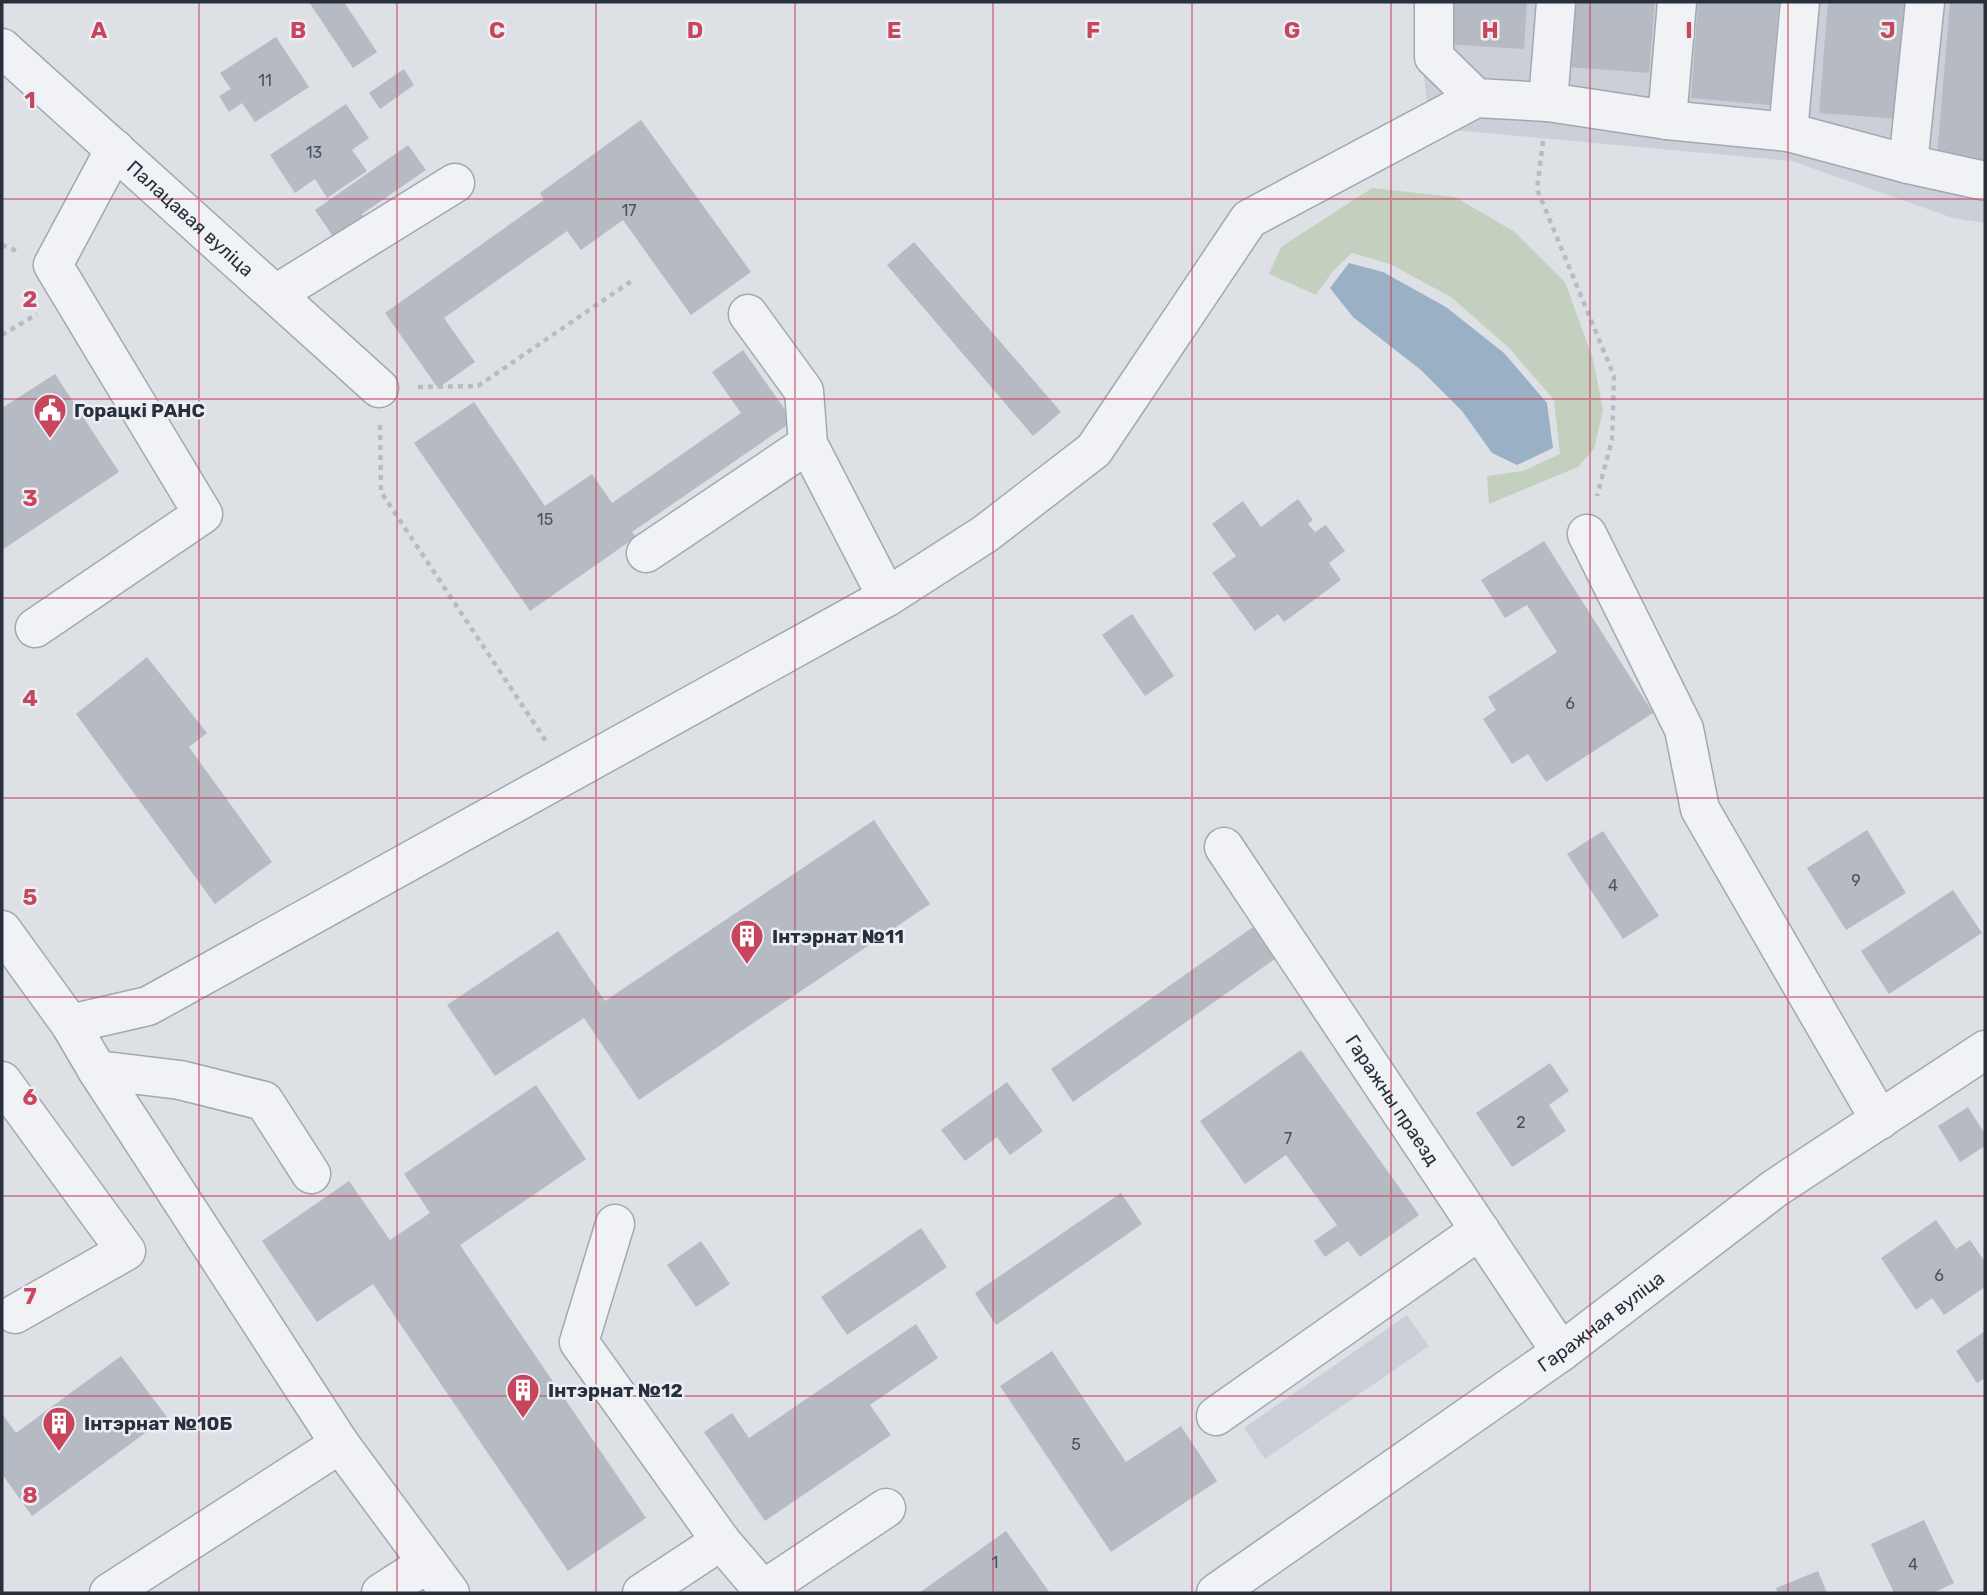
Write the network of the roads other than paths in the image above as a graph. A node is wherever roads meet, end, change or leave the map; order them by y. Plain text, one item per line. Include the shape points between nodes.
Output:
1 (1434, 2) edge
2 (1556, 2) edge
3 (1677, 2) edge
4 (1800, 2) edge
5 (1925, 2) edge
6 (2, 48) edge
7 (1476, 98) junction
8 (1548, 102) junction
9 (1667, 120) junction
10 (1788, 132) junction
11 (116, 149) junction
12 (1908, 164) junction
13 (1985, 181) edge
14 (455, 183) dead end
15 (276, 294) junction
16 (748, 314) dead end
17 (379, 388) road end
18 (808, 444) junction
19 (1587, 534) road end
20 (646, 553) dead end
21 (887, 597) junction
22 (35, 628) dead end
23 (1224, 847) dead end
24 (2, 930) edge
25 (70, 1024) junction
26 (1985, 1051) edge
27 (97, 1070) junction
28 (2, 1081) edge
29 (1880, 1119) junction
30 (311, 1174) dead end
31 (615, 1224) dead end
32 (1480, 1230) junction
33 (15, 1314) dead end
34 (1561, 1352) junction
35 (1216, 1416) dead end
36 (340, 1444) junction
37 (886, 1508) dead end
38 (721, 1541) junction
39 (428, 1563) junction
40 (109, 1593) edge
41 (381, 1593) edge
42 (450, 1593) edge
43 (642, 1593) edge
44 (1216, 1593) edge

1 - 7 street via 1434,57
2 - 8 street
3 - 9 street
4 - 10 street
5 - 12 street
6 - 11 street, Палацавая вуліца
7 - 8 street
7 - 21 street via 1249,219 1094,450 985,534
8 - 9 street
9 - 10 street
10 - 12 street
11 - 15 street, Палацавая вуліца
11 - 22 street via 53,265 203,514
12 - 13 street
14 - 15 street
15 - 17 street, Палацавая вуліца
16 - 18 street via 804,391
18 - 20 street
18 - 21 street
19 - 29 street via 1684,729 1700,809
21 - 25 street via 148,1006
23 - 32 street, Гаражны праезд
24 - 25 street
25 - 27 street
26 - 29 street, Гаражная вуліца
27 - 30 street via 180,1080 264,1101
27 - 36 street
28 - 33 street via 125,1251
29 - 34 street, Гаражная вуліца via 1774,1189
31 - 38 street via 579,1342
32 - 34 street, Гаражны праезд
32 - 35 street
34 - 44 street, Гаражная вуліца
36 - 39 street
36 - 40 street
37 - 38 street via 763,1590
38 - 43 street
39 - 41 street
39 - 42 street

